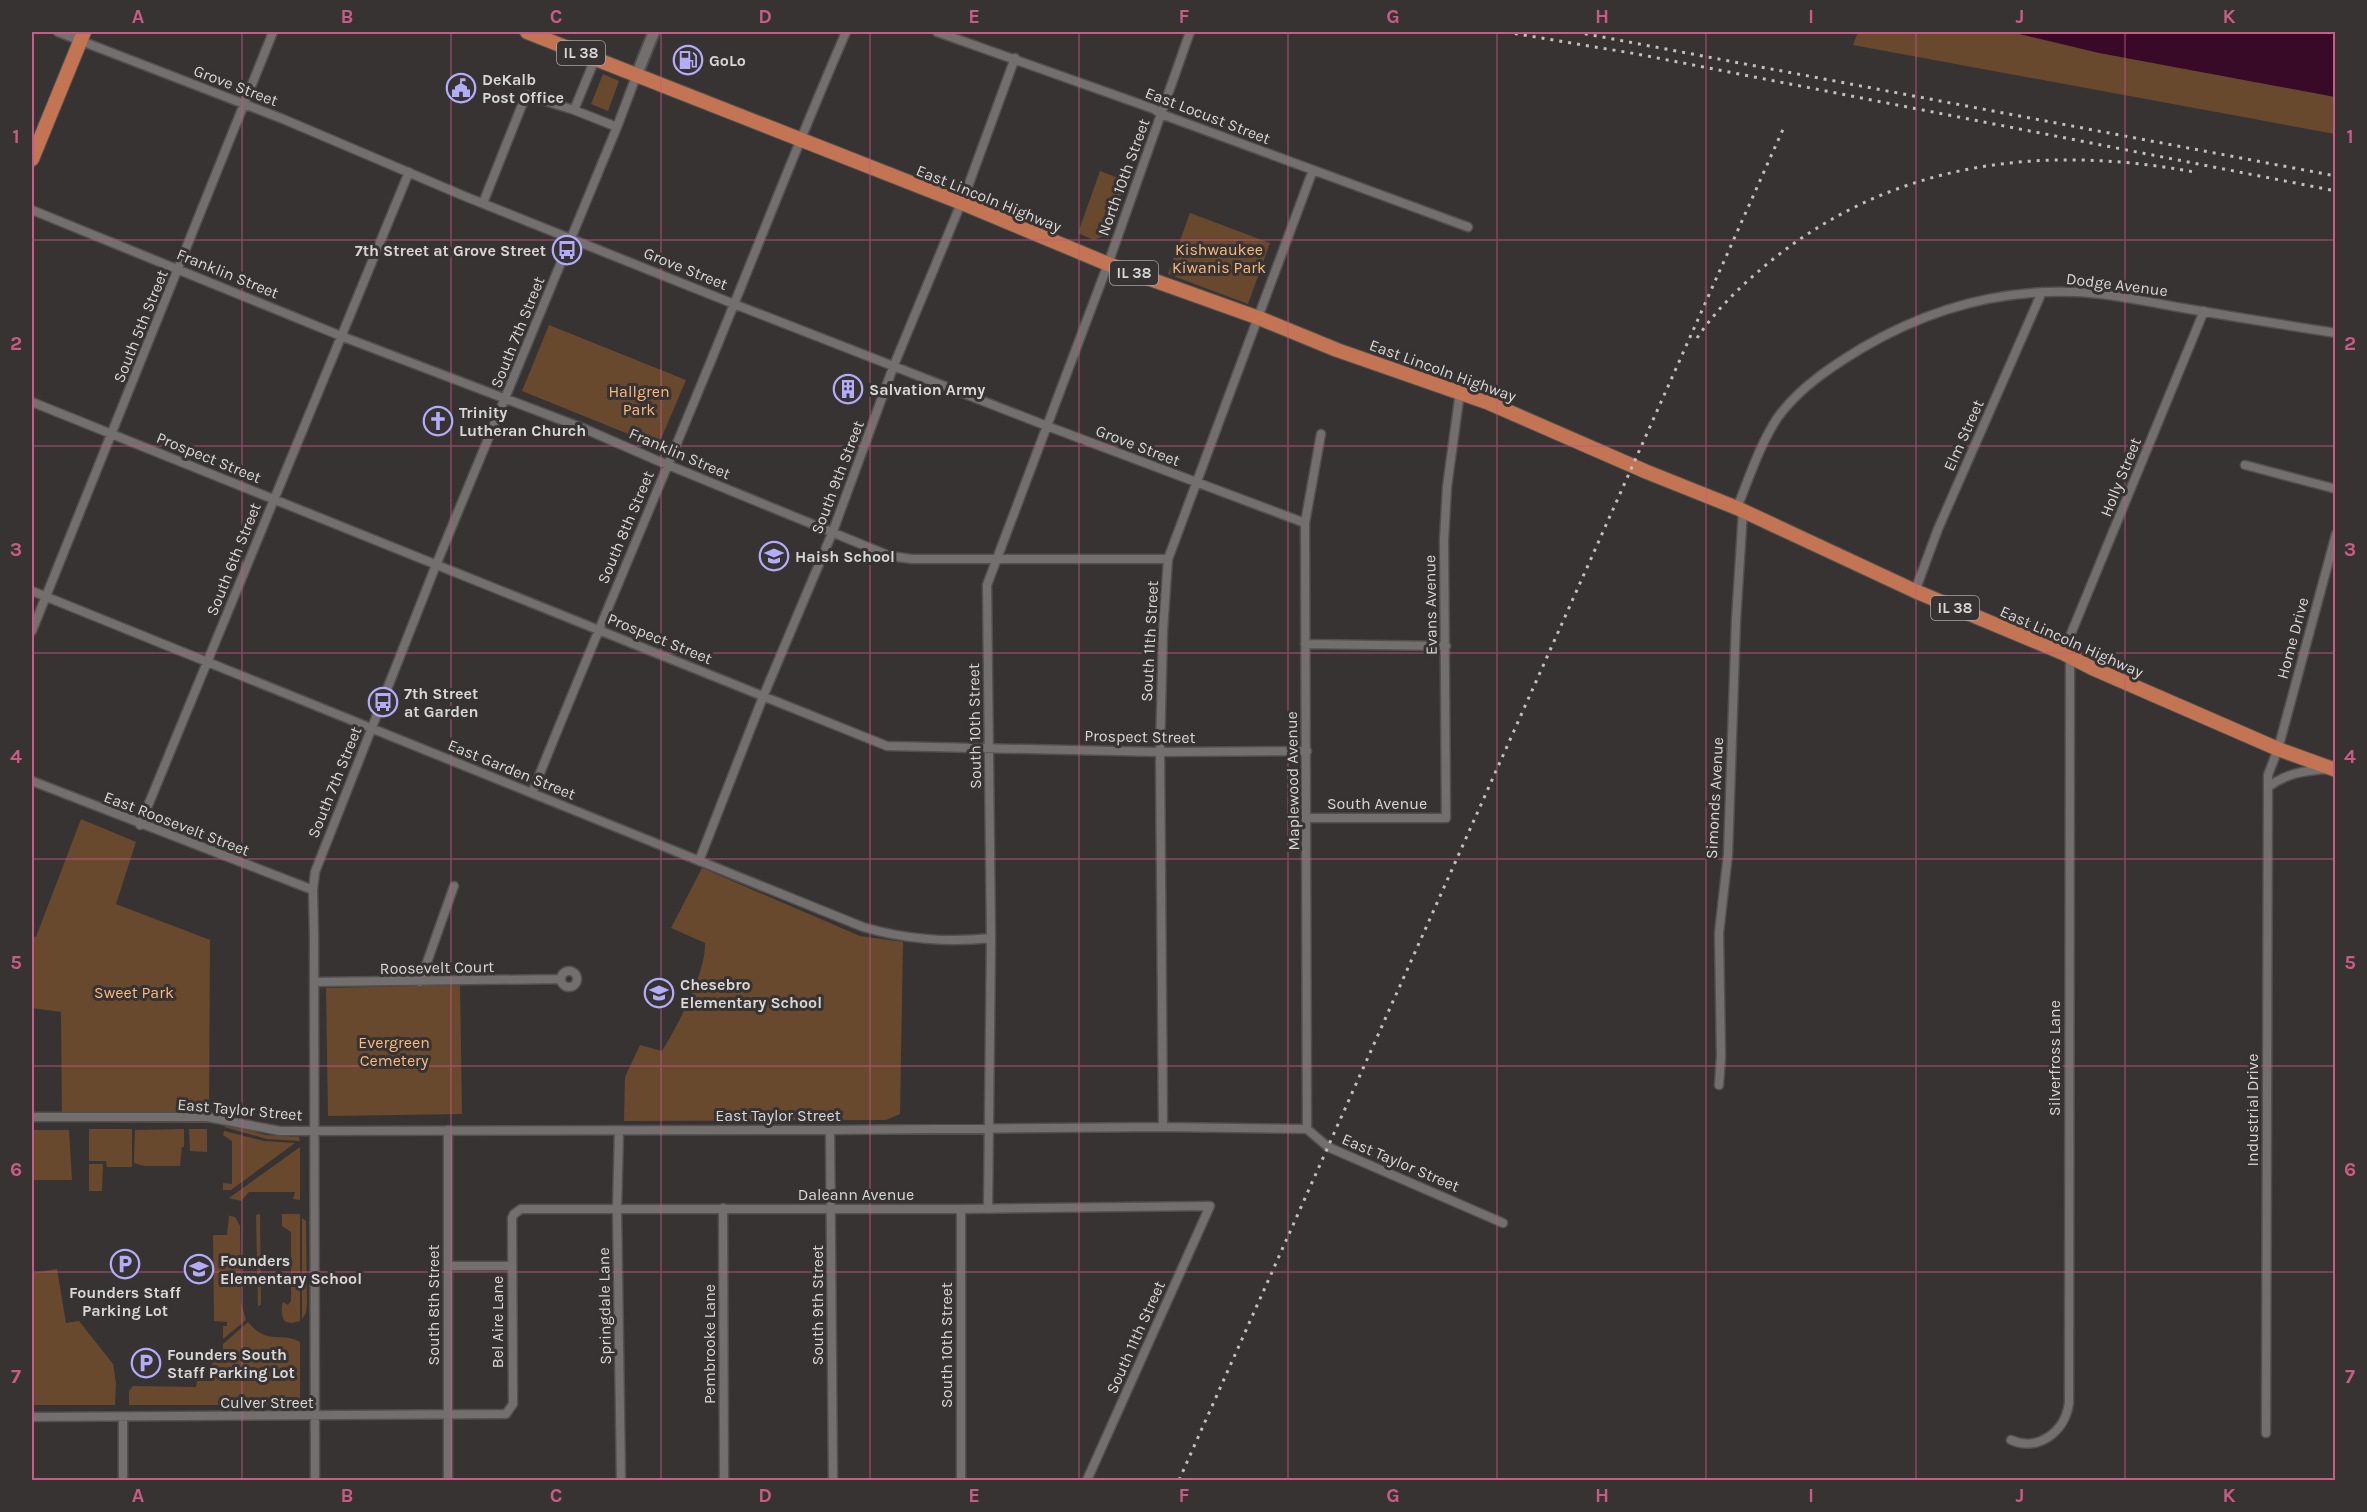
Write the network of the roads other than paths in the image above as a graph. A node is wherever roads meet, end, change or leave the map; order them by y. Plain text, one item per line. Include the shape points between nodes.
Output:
1 (58, 32) edge
2 (273, 32) edge
3 (527, 32) edge
4 (654, 32) edge
5 (846, 32) edge
6 (937, 32) edge
7 (1190, 32) edge
8 (83, 36) edge
9 (1015, 58) junction
10 (595, 59) junction
11 (637, 74) junction
12 (243, 106) junction
13 (574, 110) junction
14 (1161, 114) junction
15 (617, 128) junction
16 (799, 140) junction
17 (32, 159) edge
18 (1313, 170) junction
19 (409, 172) junction
20 (483, 203) junction
21 (962, 203) junction
22 (32, 210) edge
23 (1468, 227) dead end
24 (571, 238) junction
25 (1108, 264) junction
26 (179, 269) junction
27 (2042, 292) junction
28 (734, 304) junction
29 (2204, 312) junction
30 (1259, 318) junction
31 (2336, 333) edge
32 (341, 336) junction
33 (894, 365) junction
34 (1460, 392) junction
35 (506, 398) junction
36 (32, 402) edge
37 (1047, 426) junction
38 (1320, 434) dead end
39 (112, 435) junction
40 (669, 464) junction
41 (2245, 465) dead end
42 (1197, 483) junction
43 (2336, 489) edge
44 (274, 499) junction
45 (1740, 510) junction
46 (1305, 523) junction
47 (833, 531) junction
48 (2336, 534) edge
49 (996, 559) junction
50 (1168, 560) junction
51 (436, 566) junction
52 (32, 591) edge
53 (1916, 591) junction
54 (45, 596) junction
55 (598, 629) junction
56 (32, 632) edge
57 (1305, 644) junction
58 (1446, 646) junction
59 (2066, 655) junction
60 (207, 662) junction
61 (764, 697) junction
62 (372, 729) junction
63 (989, 749) junction
64 (2278, 749) junction
65 (1307, 751) junction
66 (1160, 752) junction
67 (2333, 769) edge
68 (32, 781) edge
69 (2268, 787) junction
70 (532, 793) junction
71 (1307, 818) junction
72 (1446, 818) joint
73 (140, 825) junction
74 (699, 861) junction
75 (454, 886) dead end
76 (313, 890) junction
77 (990, 938) junction
78 (561, 980) dead end
79 (314, 982) junction
80 (420, 982) junction
81 (1719, 1085) dead end
82 (32, 1117) edge
83 (1163, 1127) junction
84 (988, 1128) junction
85 (1307, 1129) junction
86 (314, 1130) junction
87 (448, 1130) junction
88 (830, 1130) junction
89 (619, 1131) junction
90 (1210, 1206) joint
91 (723, 1208) junction
92 (617, 1209) junction
93 (832, 1209) junction
94 (962, 1209) junction
95 (988, 1209) junction
96 (512, 1223) joint
97 (1503, 1223) dead end
98 (449, 1266) junction
99 (512, 1266) junction
100 (448, 1415) junction
101 (502, 1416) joint
102 (123, 1417) junction
103 (315, 1417) junction
104 (32, 1418) edge
105 (2266, 1433) dead end
106 (2011, 1440) dead end
107 (123, 1480) edge
108 (315, 1480) edge
109 (448, 1480) edge
110 (621, 1480) edge
111 (724, 1480) edge
112 (833, 1480) edge
113 (961, 1480) edge
114 (1087, 1480) edge

1 - 8 street, Grove Street
2 - 12 street, South 5th Street
3 - 10 main road, East Lincoln Highway / IL 38
4 - 11 street
5 - 16 street, South 8th Street
6 - 9 street, East Locust Street
7 - 14 street, North 10th Street
8 - 12 street, Grove Street
8 - 17 main road
9 - 14 street, East Locust Street
9 - 21 street, South 9th Street
10 - 11 main road, East Lincoln Highway / IL 38
10 - 13 street
11 - 15 street, South 7th Street
11 - 16 main road, East Lincoln Highway / IL 38
12 - 19 street, Grove Street
12 - 26 street, South 5th Street
13 - 15 street
13 - 20 street via 526,95
14 - 18 street, East Locust Street
14 - 25 street, North 10th Street
15 - 24 street, South 7th Street
16 - 21 main road, East Lincoln Highway / IL 38
16 - 28 street, South 8th Street
18 - 23 street, East Locust Street
18 - 30 street, South 11th Street
19 - 20 street, Grove Street
19 - 32 street, South 6th Street
20 - 24 street, Grove Street
21 - 25 main road, East Lincoln Highway / IL 38
21 - 33 street, South 9th Street
22 - 26 street, Franklin Street
24 - 28 street, Grove Street
24 - 35 street, South 7th Street
25 - 30 main road, East Lincoln Highway / IL 38
25 - 37 street, South 10th Street
26 - 32 street, Franklin Street
26 - 39 street, South 5th Street
27 - 29 street, Dodge Avenue via 2097,294
27 - 45 street, Dodge Avenue via 2006,295 1934,312 1884,335 1819,376 1796,395 1777,419
27 - 53 street, Elm Street via 1938,529
28 - 33 street, Grove Street
28 - 40 street, South 8th Street
29 - 31 street, Dodge Avenue
29 - 59 street, Holly Street
30 - 34 main road, East Lincoln Highway / IL 38 via 1337,350
30 - 42 street, South 11th Street
32 - 35 street, Franklin Street
32 - 44 street, South 6th Street
33 - 37 street, Grove Street
33 - 47 street, South 9th Street
34 - 45 main road, East Lincoln Highway / IL 38
34 - 58 street, Evans Avenue via 1444,540
35 - 40 street, Franklin Street
35 - 51 street, South 7th Street
36 - 39 street, Prospect Street
37 - 42 street, Grove Street
37 - 49 street, South 10th Street
38 - 46 street, Maplewood Avenue
39 - 44 street, Prospect Street
39 - 54 street, South 5th Street
40 - 47 street, Franklin Street
40 - 55 street, South 8th Street
41 - 43 street
42 - 46 street, Grove Street
42 - 50 street, South 11th Street
44 - 51 street, Prospect Street
44 - 60 street, South 6th Street
45 - 53 main road, East Lincoln Highway / IL 38
45 - 81 street, Simonds Avenue via 1728,854 1719,933
46 - 57 street, Maplewood Avenue
47 - 49 street, Franklin Street via 901,558
47 - 61 street, South 9th Street
48 - 64 street, Home Drive
49 - 50 street, Franklin Street
49 - 63 street, South 10th Street via 987,585
50 - 66 street, South 11th Street
51 - 55 street, Prospect Street
51 - 62 street, South 7th Street
52 - 54 street, East Garden Street
53 - 59 main road, East Lincoln Highway / IL 38
54 - 56 street, South 5th Street
54 - 60 street, East Garden Street
55 - 61 street, Prospect Street
55 - 70 street, South 8th Street
57 - 58 street
57 - 65 street, Maplewood Avenue
58 - 72 street, Evans Avenue
59 - 64 main road, East Lincoln Highway / IL 38
59 - 106 street, Silverfross Lane via 2069,1403 2068,1412 2043,1442 2026,1445
60 - 62 street, East Garden Street
60 - 73 street, South 6th Street
61 - 63 street, Prospect Street via 887,746
61 - 74 street, South 9th Street
62 - 70 street, East Garden Street
62 - 76 street, South 7th Street via 320,857
63 - 66 street, Prospect Street
63 - 77 street, South 10th Street
64 - 67 main road, East Lincoln Highway / IL 38
64 - 69 street, Industrial Drive via 2268,775
65 - 66 street, Prospect Street
65 - 71 street, Maplewood Avenue
66 - 83 street, South 11th Street
67 - 69 street via 2283,776
68 - 73 street, East Roosevelt Street
69 - 105 street, Industrial Drive
70 - 74 street, East Garden Street
71 - 72 street, South Avenue
71 - 85 street, Maplewood Avenue
73 - 76 street, East Roosevelt Street
74 - 77 street, East Garden Street via 844,920 892,935
75 - 80 street
76 - 79 street, South 7th Street
77 - 84 street, South 10th Street
78 - 80 street, Roosevelt Court
79 - 80 street, Roosevelt Court
79 - 86 street, South 7th Street
82 - 86 street, East Taylor Street via 207,1117 280,1131
83 - 84 street, East Taylor Street
83 - 85 street, East Taylor Street
84 - 88 street, East Taylor Street
84 - 95 street, South 10th Street
85 - 97 street, East Taylor Street via 1328,1147
86 - 87 street, East Taylor Street
86 - 103 street, South 7th Street
87 - 89 street, East Taylor Street
87 - 98 street, South 8th Street
88 - 89 street, East Taylor Street
88 - 93 street, South 9th Street
89 - 92 street, Springdale Lane
90 - 95 street, Daleann Avenue
90 - 114 street, South 11th Street
91 - 92 street, Daleann Avenue
91 - 93 street, Daleann Avenue
91 - 111 street, Pembrooke Lane
92 - 96 street, Daleann Avenue via 525,1208 514,1214
92 - 110 street, Springdale Lane
93 - 94 street, Daleann Avenue
93 - 112 street, South 9th Street
94 - 95 street, Daleann Avenue
94 - 113 street, South 10th Street
96 - 99 street, Bel Aire Lane
98 - 99 street
98 - 100 street, South 8th Street
99 - 101 street, Bel Aire Lane via 513,1404
100 - 101 street, Culver Street
100 - 103 street, Culver Street
100 - 109 street, South 8th Street
102 - 103 street, Culver Street
102 - 104 street, Culver Street
102 - 107 street
103 - 108 street, South 7th Street

